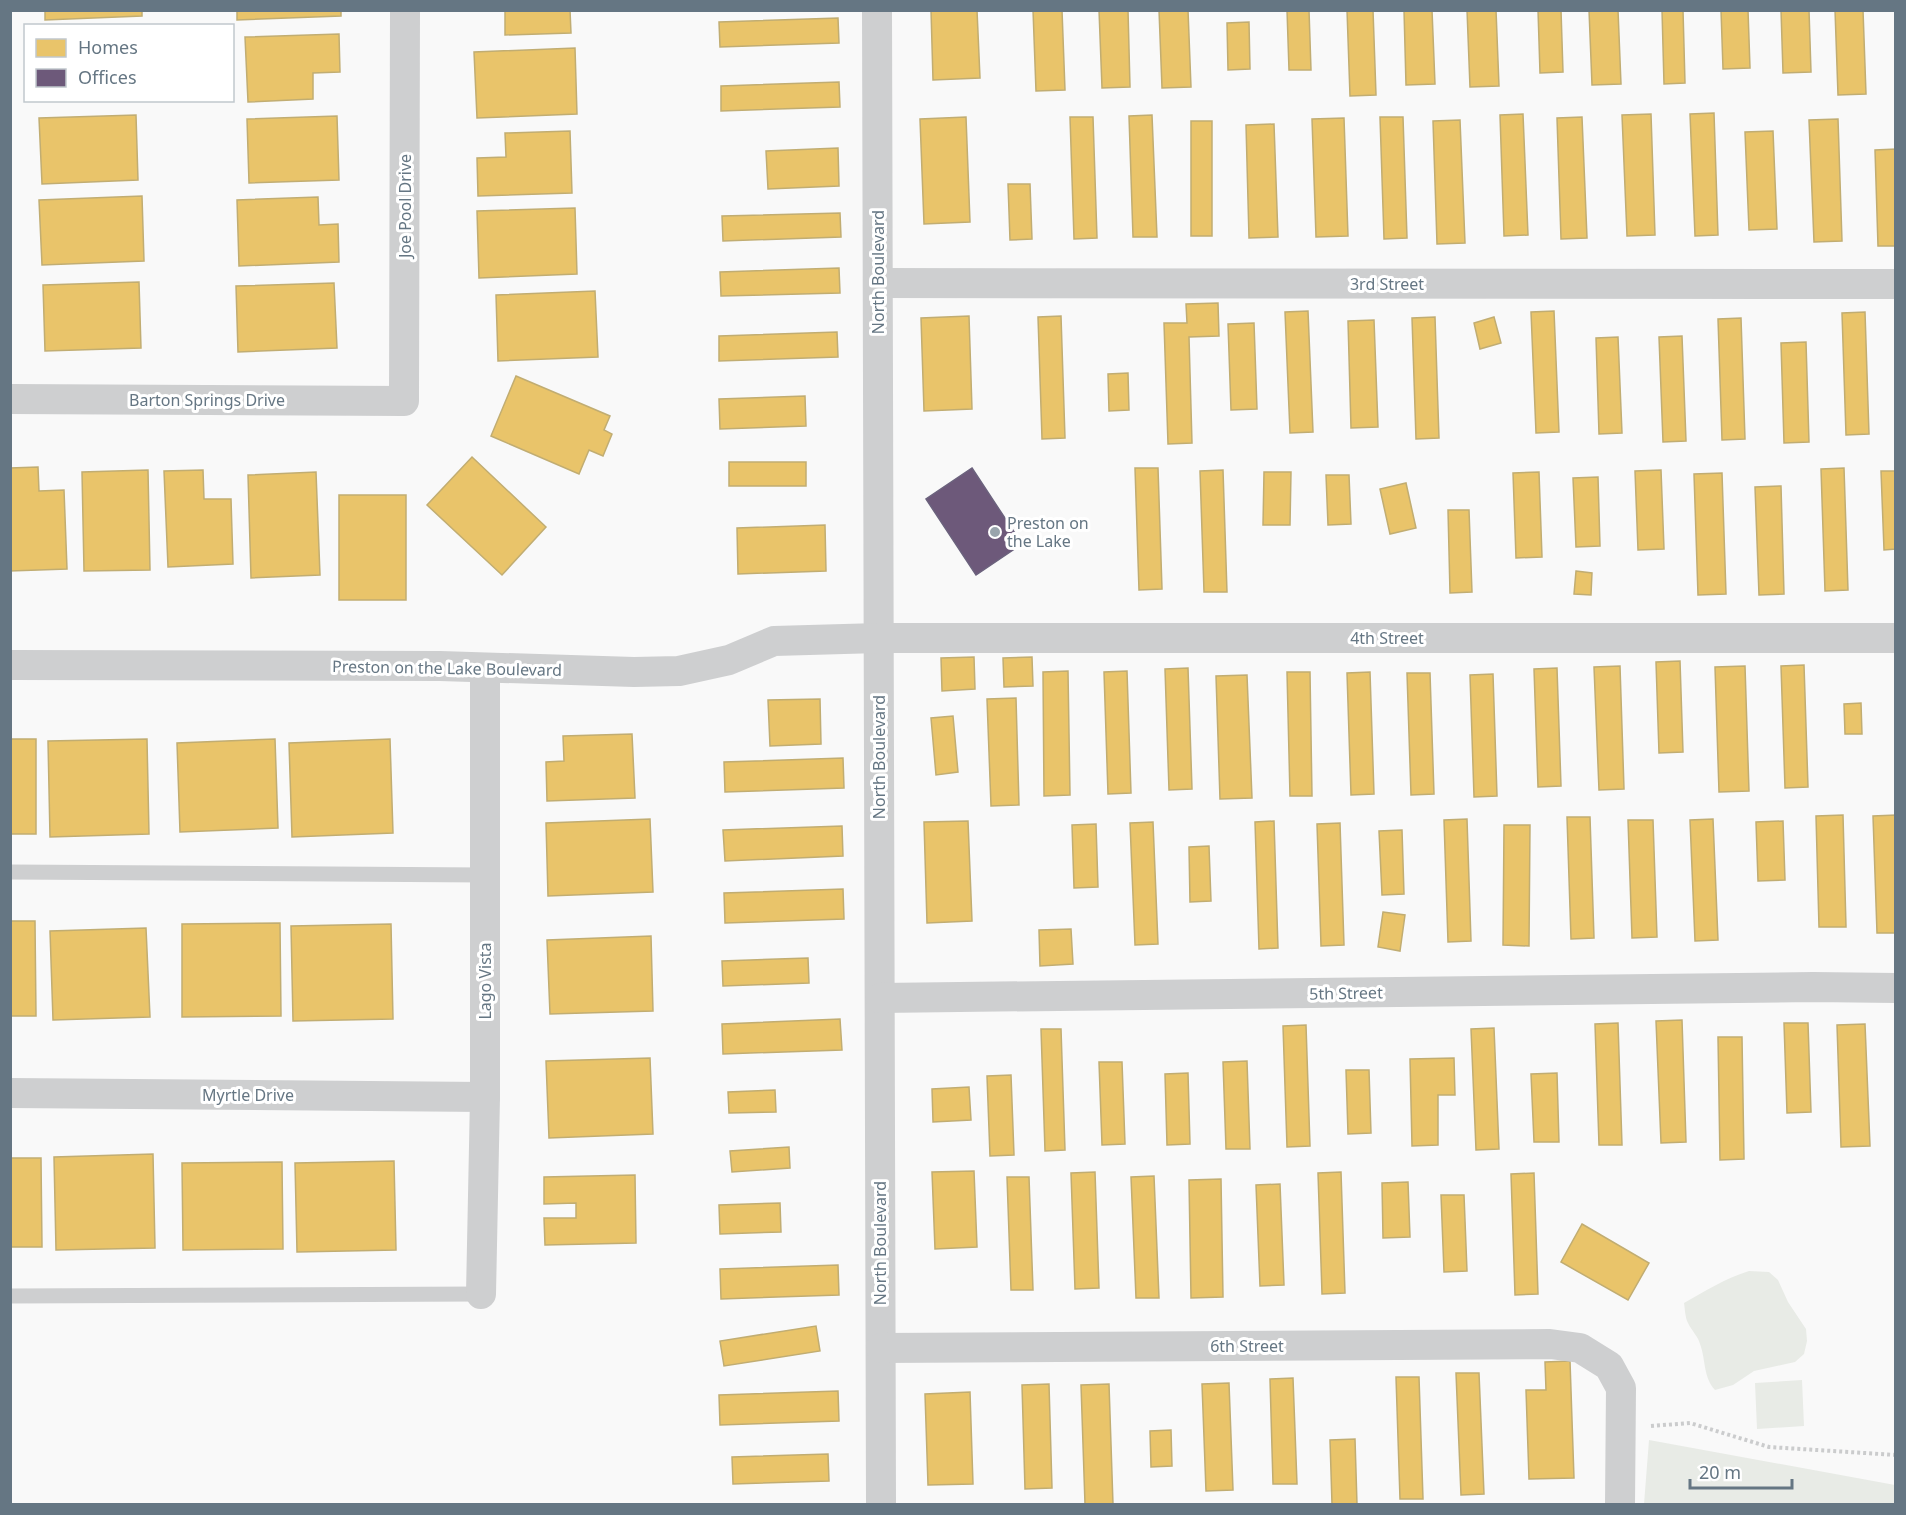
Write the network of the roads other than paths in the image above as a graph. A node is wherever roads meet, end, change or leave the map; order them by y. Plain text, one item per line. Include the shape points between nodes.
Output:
1 (405, 10) edge
2 (878, 10) edge
3 (878, 283) junction
4 (1896, 284) edge
5 (10, 399) edge
6 (405, 401) joint
7 (879, 638) junction
8 (1896, 638) edge
9 (10, 665) edge
10 (485, 668) junction
11 (10, 872) edge
12 (485, 875) junction
13 (1896, 988) edge
14 (880, 998) junction
15 (10, 1093) edge
16 (484, 1097) junction
17 (481, 1294) joint
18 (10, 1296) edge
19 (881, 1348) junction
20 (881, 1504) edge
21 (1620, 1504) edge

1 - 6 street, Joe Pool Drive
2 - 3 street, North Boulevard
3 - 4 street, 3rd Street
3 - 7 street, North Boulevard
5 - 6 street, Barton Springs Drive
7 - 8 street, 4th Street
7 - 10 street, Preston on the Lake Boulevard via 774,640 729,660 678,671
7 - 14 street, North Boulevard
9 - 10 street, Preston on the Lake Boulevard
10 - 12 street, Lago Vista
11 - 12 lane
12 - 16 street, Lago Vista
13 - 14 street, 5th Street
14 - 19 street, North Boulevard
15 - 16 street, Myrtle Drive
16 - 17 street, Lago Vista
17 - 18 lane
19 - 20 street, North Boulevard
19 - 21 street, 6th Street via 1550,1344 1580,1348 1609,1366 1621,1389

